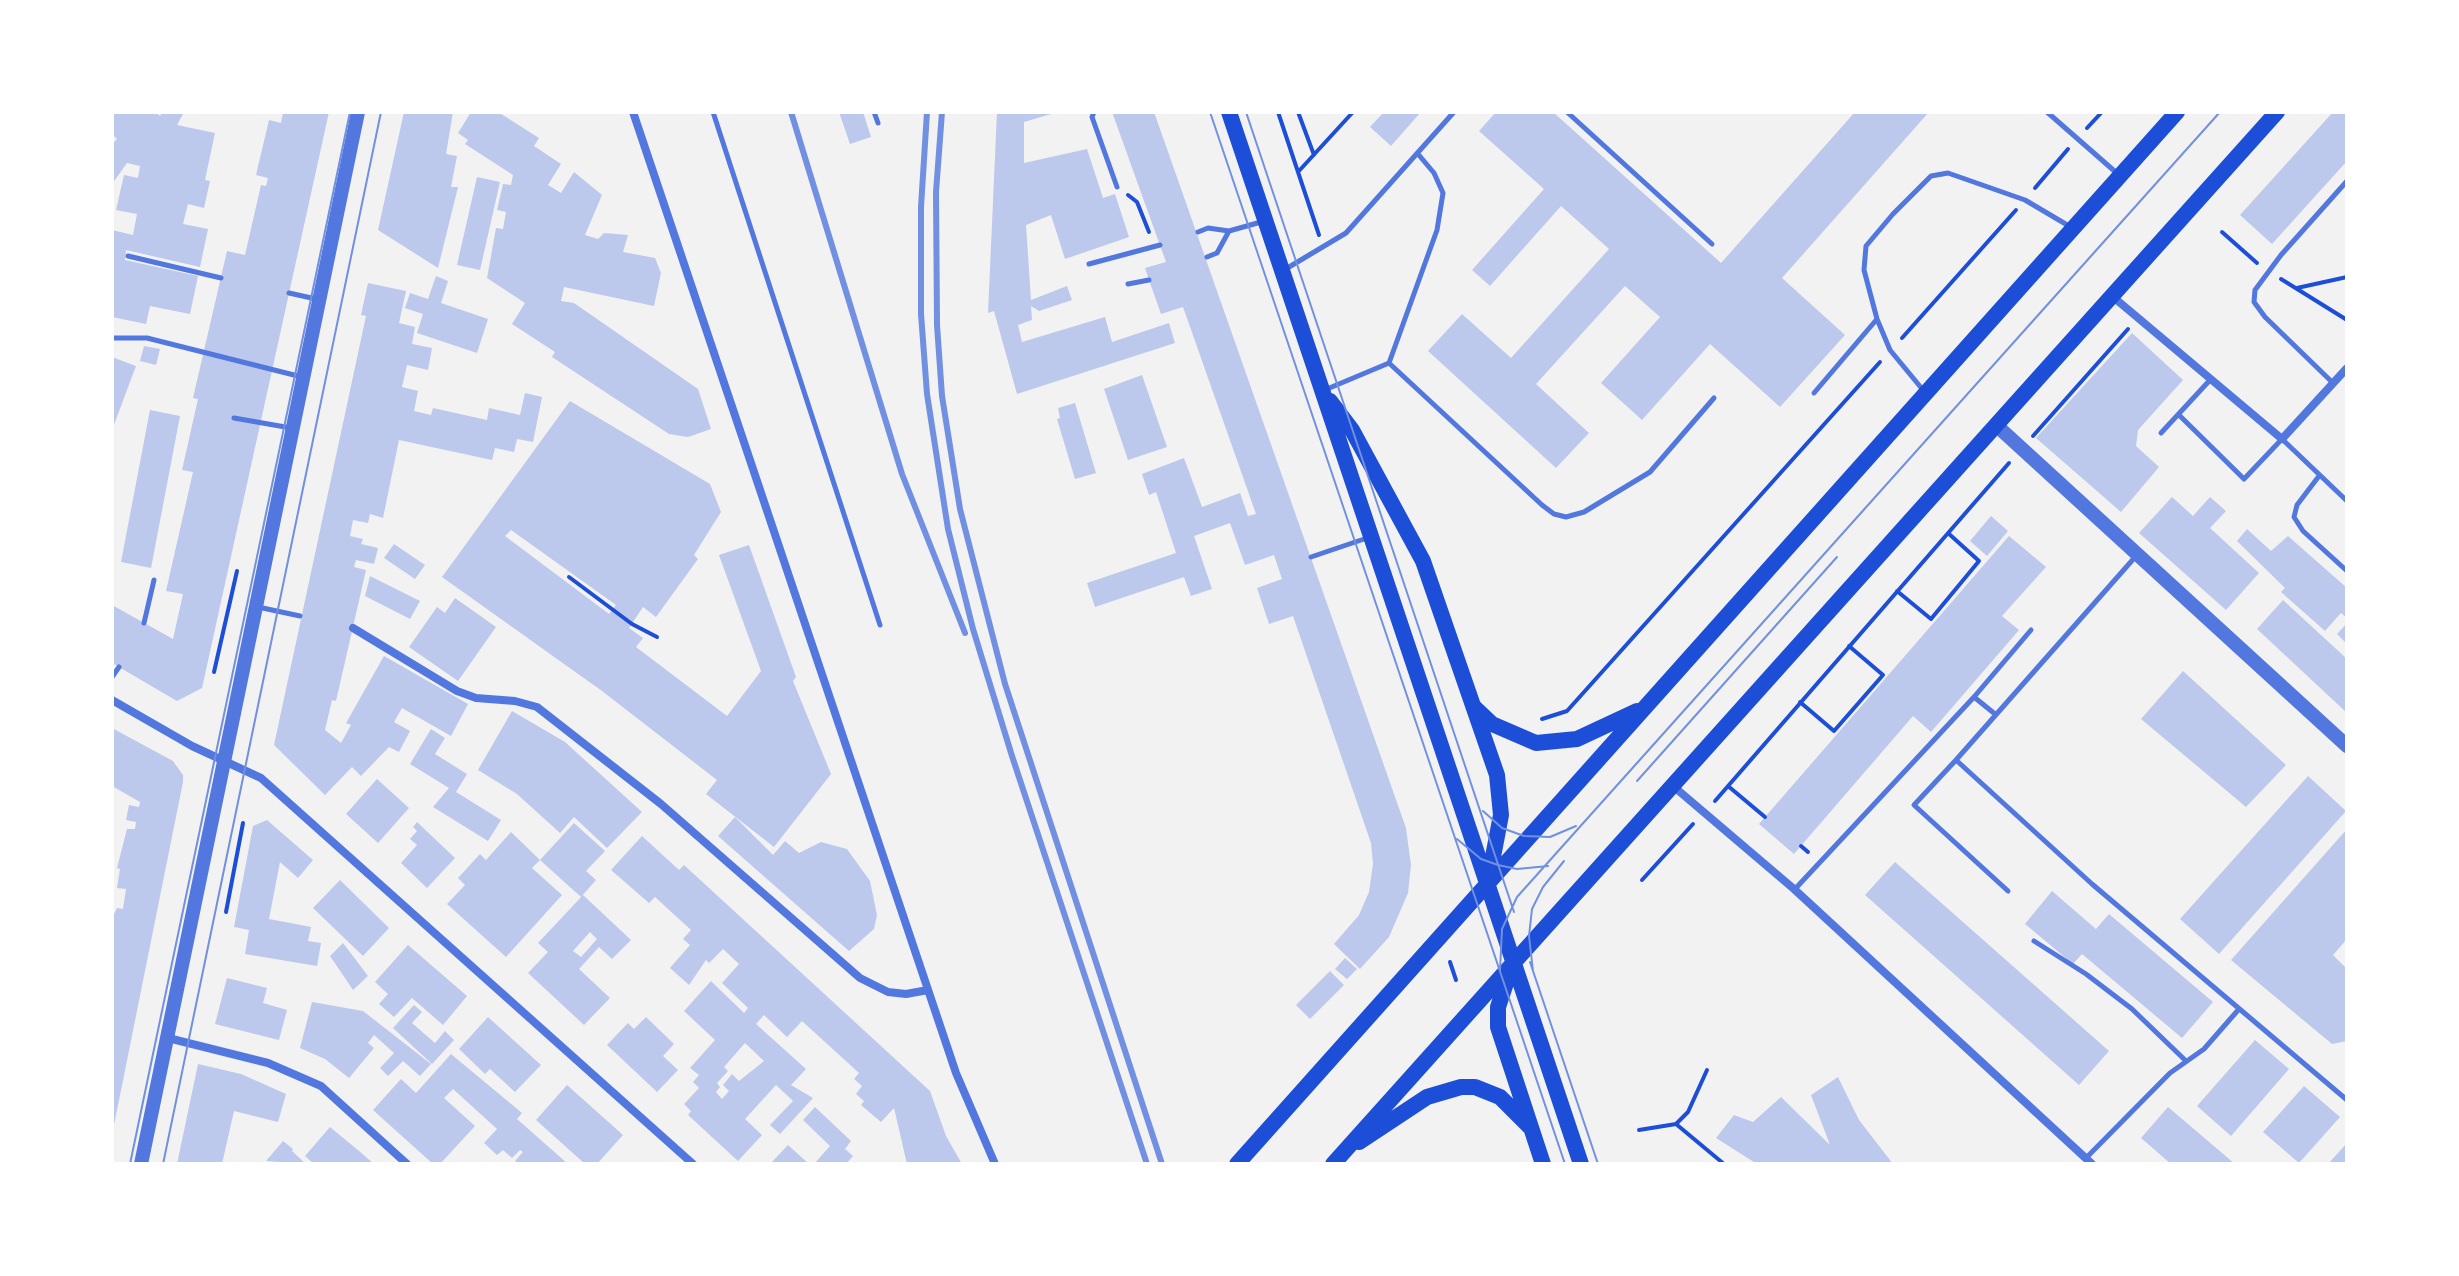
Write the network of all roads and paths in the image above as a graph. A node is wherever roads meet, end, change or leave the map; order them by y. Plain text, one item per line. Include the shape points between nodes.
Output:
1 (358, 112) edge
2 (633, 112) edge
3 (713, 112) edge
4 (874, 112) edge
5 (1094, 112) edge
6 (1229, 112) edge
7 (1278, 112) edge
8 (1298, 112) edge
9 (1353, 112) edge
10 (1454, 112) edge
11 (1567, 112) edge
12 (2047, 112) edge
13 (2102, 112) edge
14 (2177, 112) edge
15 (2277, 112) edge
16 (878, 123) dead end
17 (2077, 139) junction
18 (1418, 154) junction
19 (1314, 155) junction
20 (1298, 172) junction
21 (2120, 176) junction
22 (2347, 181) edge
23 (1117, 187) joint
24 (2025, 200) junction
25 (1265, 220) junction
26 (2073, 229) junction
27 (1229, 231) junction
28 (1198, 232) dead end
29 (2222, 232) dead end
30 (1320, 237) dead end
31 (1712, 244) dead end
32 (1157, 246) joint
33 (128, 256) dead end
34 (1207, 257) dead end
35 (1089, 264) dead end
36 (2260, 265) dead end
37 (1283, 271) junction
38 (2276, 276) dead end
39 (2347, 277) edge
40 (221, 278) dead end
41 (1149, 280) dead end
42 (1128, 284) dead end
43 (2297, 288) junction
44 (289, 293) dead end
45 (2112, 296) junction
46 (319, 299) junction
47 (1877, 319) junction
48 (2347, 320) edge
49 (2130, 327) dead end
50 (112, 338) edge
51 (1890, 350) junction
52 (1389, 363) junction
53 (2347, 368) edge
54 (303, 377) junction
55 (2210, 380) junction
56 (2333, 383) junction
57 (1322, 391) junction
58 (1814, 393) dead end
59 (1926, 393) junction
60 (1714, 398) dead end
61 (2179, 415) junction
62 (234, 418) dead end
63 (1996, 425) junction
64 (292, 428) junction
65 (2161, 433) dead end
66 (2282, 439) junction
67 (2030, 440) dead end
68 (2014, 458) dead end
69 (2319, 476) junction
70 (2347, 501) edge
71 (1948, 533) junction
72 (1371, 536) junction
73 (2137, 556) junction
74 (1311, 557) dead end
75 (237, 571) dead end
76 (2347, 571) edge
77 (569, 577) dead end
78 (154, 580) dead end
79 (1897, 591) junction
80 (257, 606) junction
81 (300, 616) dead end
82 (144, 623) dead end
83 (880, 625) dead end
84 (353, 628) dead end
85 (2031, 630) dead end
86 (657, 637) dead end
87 (1849, 646) junction
88 (119, 667) dead end
89 (214, 672) dead end
90 (112, 677) edge
91 (1974, 697) junction
92 (112, 700) edge
93 (1800, 702) junction
94 (1471, 704) junction
95 (1649, 704) junction
96 (1995, 715) junction
97 (1542, 719) dead end
98 (2347, 746) edge
99 (226, 760) junction
100 (1956, 760) junction
101 (1672, 785) junction
102 (1728, 786) junction
103 (1713, 803) dead end
104 (1765, 817) dead end
105 (243, 823) dead end
106 (1694, 823) dead end
107 (1801, 846) dead end
108 (1808, 852) dead end
109 (1642, 880) dead end
110 (1487, 884) junction
111 (1794, 889) junction
112 (2008, 891) dead end
113 (226, 912) dead end
114 (2034, 941) dead end
115 (1450, 962) dead end
116 (1513, 962) junction
117 (1456, 980) dead end
118 (928, 990) junction
119 (2239, 1009) junction
120 (168, 1038) junction
121 (2186, 1061) junction
122 (1707, 1070) dead end
123 (2347, 1100) edge
124 (1676, 1124) junction
125 (1531, 1128) junction
126 (1639, 1130) dead end
127 (1347, 1148) junction
128 (2089, 1161) edge
129 (141, 1164) edge
130 (407, 1164) edge
131 (693, 1164) edge
132 (995, 1164) edge
133 (1237, 1164) edge
134 (1333, 1164) edge
135 (1543, 1164) edge
136 (1581, 1164) edge
137 (1724, 1164) edge

1 - 46 street
2 - 118 street
3 - 83 lane
4 - 16 lane
5 - 23 lane
6 - 25 main road
7 - 20 path
8 - 19 path
9 - 19 path
10 - 18 lane
11 - 31 lane
12 - 17 lane
13 - 17 path
14 - 21 main road
15 - 45 main road
17 - 21 lane
17 - 24 path
18 - 37 lane via 1346,233
18 - 52 lane via 1443,193 1437,230
19 - 20 path
20 - 30 path
21 - 26 main road
22 - 56 lane via 2281,255 2255,290 2254,302
23 - 32 path via 1137,202
24 - 26 lane
24 - 47 lane via 1967,177 1931,176 1866,246 1864,270
24 - 51 path
25 - 27 lane
25 - 37 main road
26 - 59 main road
27 - 28 lane
27 - 34 lane via 1217,253
29 - 36 path
32 - 35 lane
33 - 40 lane
37 - 57 main road
38 - 43 path
39 - 43 path
41 - 42 lane
43 - 48 path
44 - 46 lane
45 - 55 street
45 - 63 main road
46 - 54 street
47 - 51 lane
47 - 58 lane
49 - 67 path
50 - 54 lane via 147,338
51 - 59 lane
51 - 97 path via 1567,711
52 - 57 lane
52 - 60 lane via 1542,505 1566,517 1642,479
53 - 56 street
54 - 64 street
55 - 61 lane
55 - 66 street
56 - 66 street
57 - 72 main road
57 - 94 main road via 1352,430 1417,547
59 - 95 main road
61 - 65 lane
61 - 66 lane via 2244,479
62 - 64 lane
63 - 73 street
63 - 101 main road
64 - 80 street
66 - 69 lane
68 - 71 path
69 - 70 lane
69 - 76 lane via 2294,517
71 - 79 path
71 - 79 path via 1979,561 1931,619
72 - 74 lane
72 - 110 main road
73 - 96 lane
73 - 98 street
75 - 89 path
77 - 86 path
78 - 82 lane
79 - 87 path
80 - 81 lane
80 - 99 street
84 - 118 street via 457,691 537,707 661,804 860,978 888,992
85 - 91 lane
87 - 93 path
87 - 93 path via 1883,675 1854,709 1834,731
88 - 90 lane
91 - 96 lane
91 - 111 lane
92 - 99 street
93 - 102 path
94 - 95 main road via 1492,724 1536,743 1577,739
94 - 110 main road via 1501,798
95 - 110 main road
96 - 100 lane
99 - 120 street
99 - 131 street via 269,784
100 - 112 lane via 1914,805
100 - 119 lane
101 - 111 street
101 - 116 main road
102 - 103 path
102 - 104 path
105 - 113 path
106 - 109 path
107 - 108 path
110 - 116 main road
110 - 133 main road
111 - 128 street
114 - 121 lane via 2132,1009
115 - 117 path
116 - 125 main road via 1497,1017
116 - 127 main road
116 - 136 main road
118 - 132 street
119 - 121 lane via 2204,1049
119 - 123 lane
120 - 129 street
120 - 130 street via 268,1063 321,1086
121 - 128 lane
122 - 124 path via 1688,1112
124 - 126 path
124 - 137 path
125 - 127 main road via 1500,1097 1475,1087 1450,1088
125 - 135 main road
127 - 134 main road

